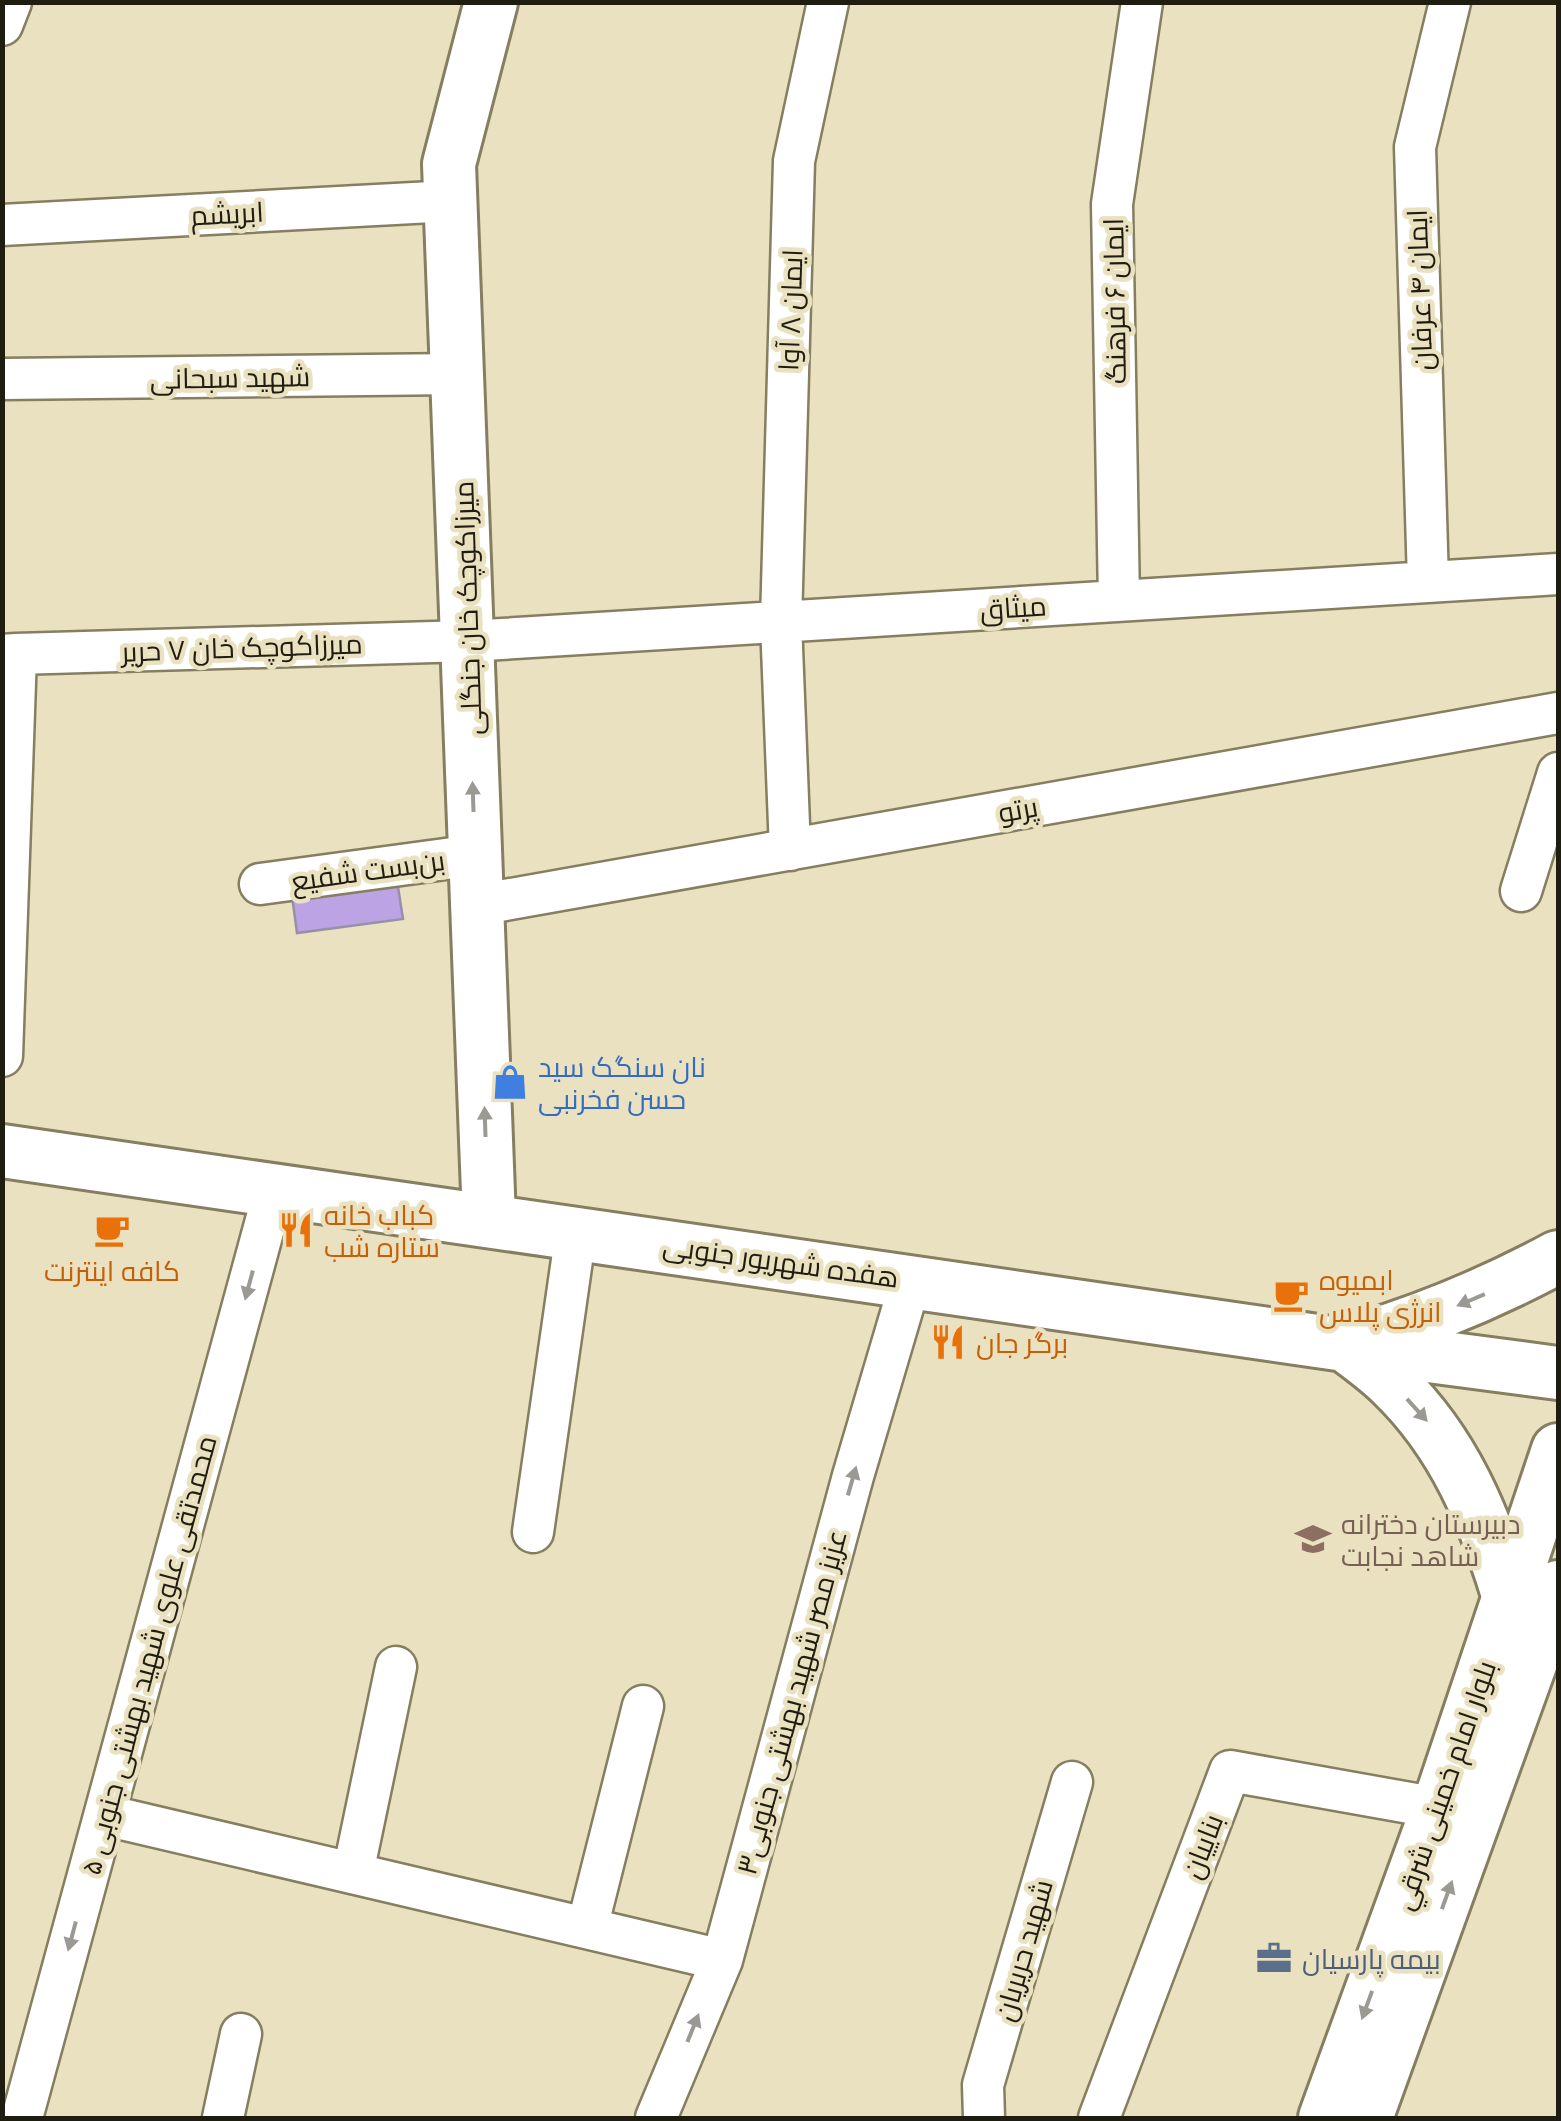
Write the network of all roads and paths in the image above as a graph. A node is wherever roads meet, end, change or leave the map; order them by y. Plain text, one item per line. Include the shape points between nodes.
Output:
1 (11, 2) edge
2 (490, 2) edge
3 (828, 2) edge
4 (1142, 2) edge
5 (1450, 2) edge
6 (2, 25) edge
7 (451, 202) junction
8 (2, 226) edge
9 (458, 374) junction
10 (2, 379) edge
11 (1558, 574) edge
12 (1428, 582) junction
13 (1119, 601) junction
14 (781, 622) junction
15 (468, 641) junction
16 (9, 654) edge
17 (1558, 713) edge
18 (1558, 773) edge
19 (790, 850) junction
20 (476, 880) junction
21 (260, 884) dead end
22 (1521, 891) dead end
23 (2, 1056) edge
24 (2, 1151) edge
25 (274, 1190) junction
26 (488, 1219) junction
27 (576, 1232) junction
28 (1558, 1257) edge
29 (911, 1280) junction
30 (1345, 1345) junction
31 (1558, 1372) edge
32 (1558, 1450) edge
33 (533, 1532) dead end
34 (1545, 1593) edge
35 (396, 1667) dead end
36 (644, 1706) dead end
37 (1072, 1782) dead end
38 (1438, 1808) junction
39 (105, 1815) junction
40 (353, 1873) junction
41 (587, 1928) junction
42 (722, 1960) junction
43 (241, 2034) dead end
44 (22, 2118) edge
45 (222, 2118) edge
46 (656, 2118) edge
47 (984, 2118) edge
48 (1099, 2118) edge
49 (1326, 2118) edge
50 (1366, 2118) edge

1 - 6 street
2 - 7 main road, میرزاکوچک خان جنگلی via 449,164
3 - 14 street, ایمان ۸ آوا via 794,161
4 - 13 street, ایمان ۶ فرهنگ via 1112,204
5 - 12 street, ایمان ۴ عرفان via 1415,147
7 - 8 street, ابریشم
7 - 9 main road, میرزاکوچک خان جنگلی
9 - 10 street, شهید سبحانی
9 - 15 main road, میرزاکوچک خان جنگلی
11 - 12 street, میثاق
12 - 13 street, میثاق
13 - 14 street, میثاق
14 - 15 street, میثاق
14 - 19 street, ایمان ۸ آوا
15 - 16 street, میرزاکوچک خان ۷ حریر
20 -> 15 main road, میرزاکوچک خان جنگلی
16 - 23 street
17 - 19 street, پرتو
18 - 22 street
19 - 20 street, پرتو
20 - 21 street, بن‌بست شفیع
26 -> 20 main road, میرزاکوچک خان جنگلی
24 - 25 main road, هفده شهریور جنوبی
25 - 26 main road, هفده شهریور جنوبی
25 -> 39 street, محمدتقی علوی شهید بهشتی جنوبی ۵
26 - 27 main road, هفده شهریور جنوبی
27 - 29 main road, هفده شهریور جنوبی
27 - 33 street
28 -> 30 main road via 1427,1319
29 - 30 main road, هفده شهریور جنوبی
42 -> 29 street, عزیز مصر شهید بهشتی جنوبی۳
30 - 31 main road, هفده شهریور جنوبی
30 -> 34 main road via 1393,1383 1433,1429 1491,1537
32 - 34 main road, بلوار امام خمینی شرقي
34 - 38 main road, بلوار امام خمینی شرقي
50 -> 34 main road, بلوار امام خمینی شرقي
35 - 40 street
36 - 41 street
37 - 47 street, شهید حریریان via 982,2085
38 - 48 street, بناییان via 1230,1771
38 -> 49 main road, بلوار امام خمینی شرقي
39 - 40 street
39 -> 44 street, محمدتقی علوی شهید بهشتی جنوبی ۵
40 - 41 street
41 - 42 street
46 -> 42 street, عزیز مصر شهید بهشتی جنوبی۳
43 - 45 street

